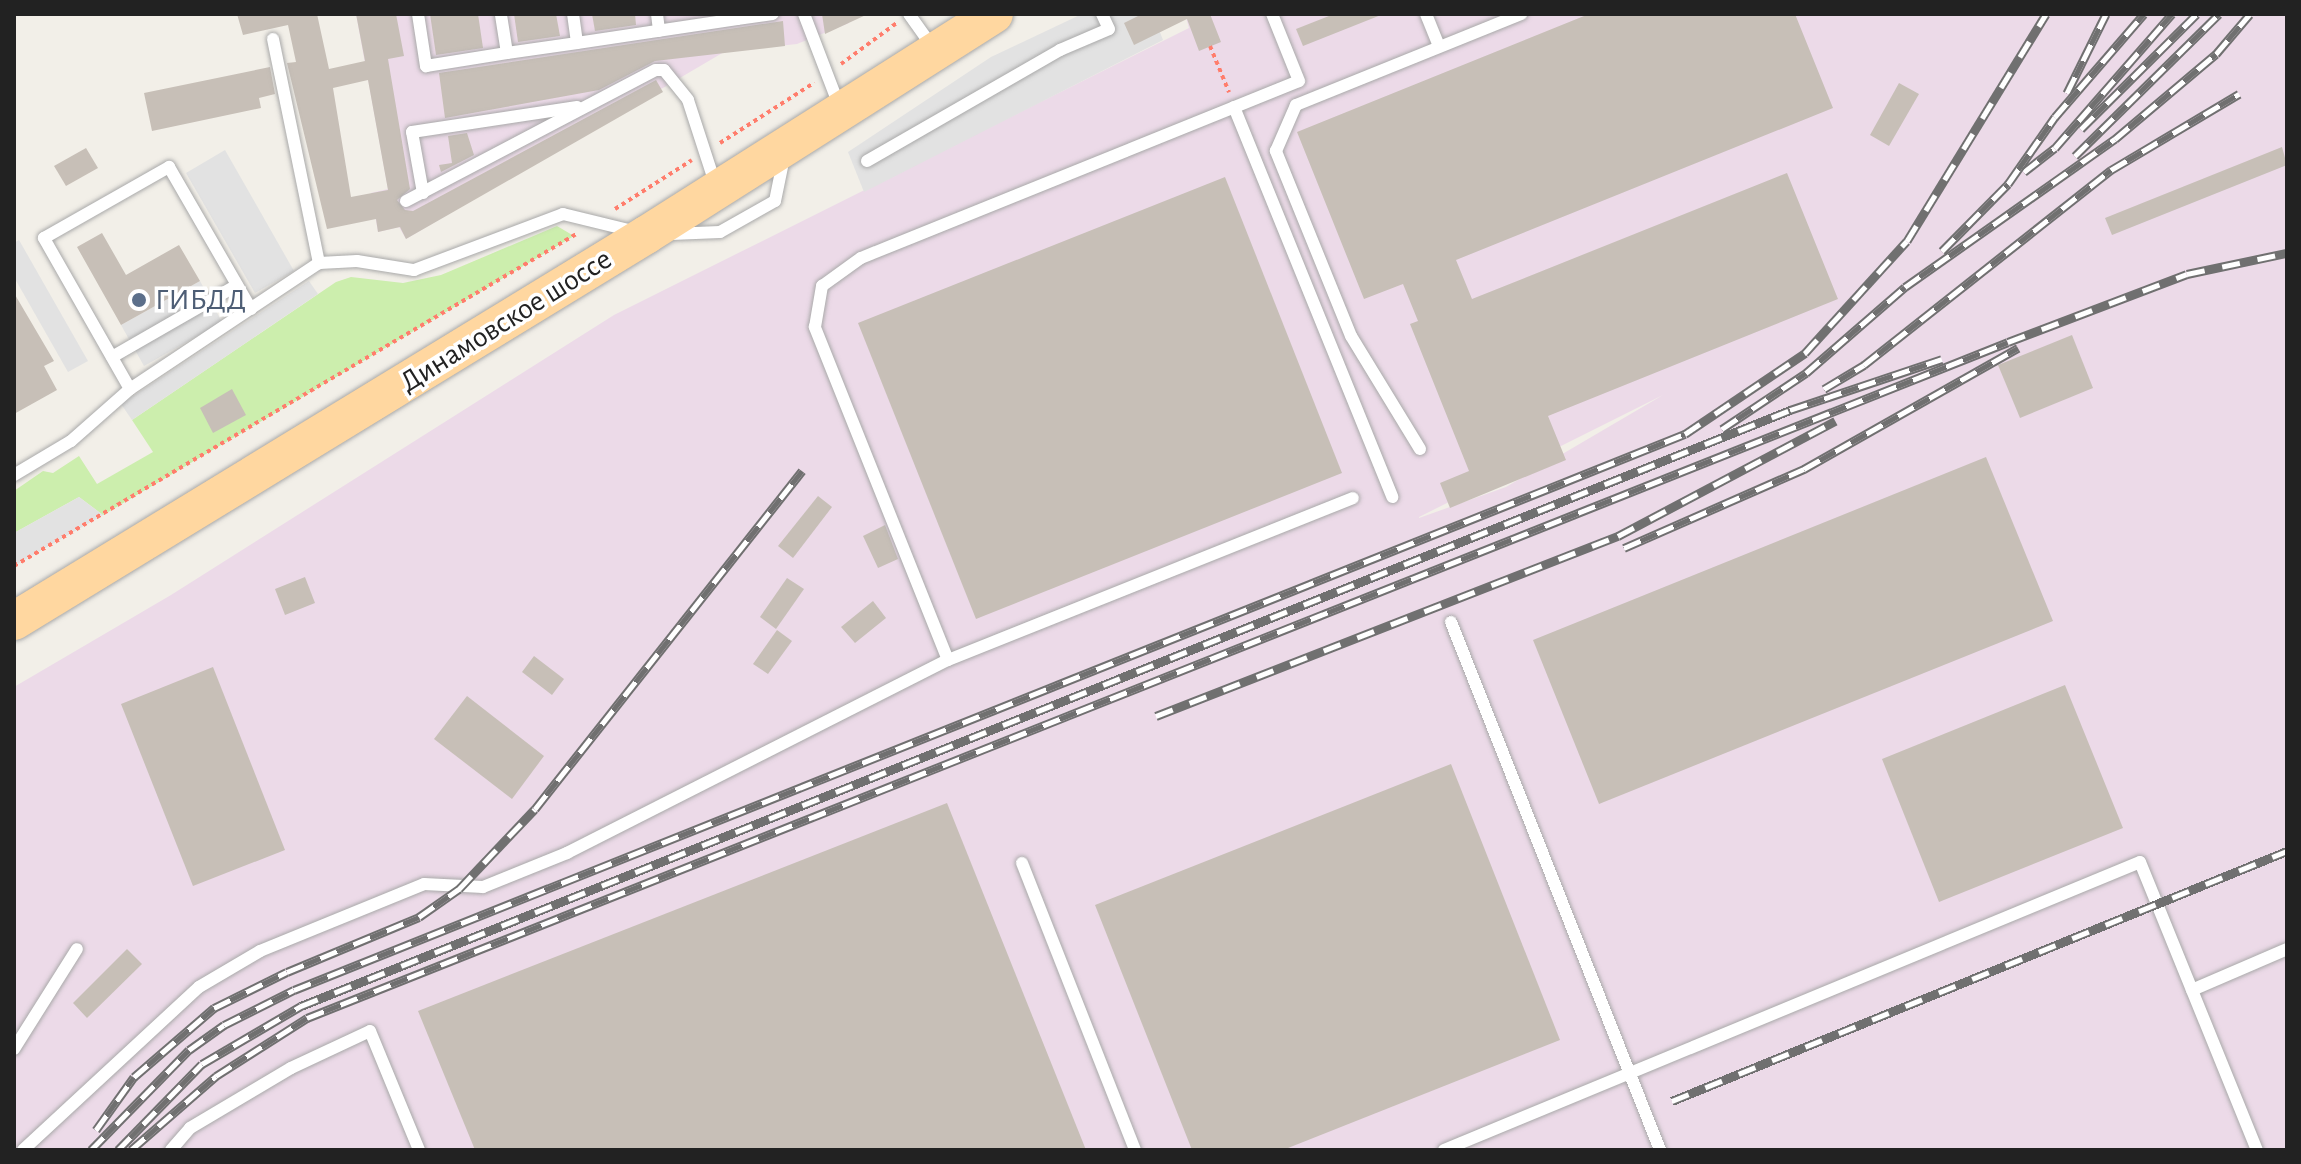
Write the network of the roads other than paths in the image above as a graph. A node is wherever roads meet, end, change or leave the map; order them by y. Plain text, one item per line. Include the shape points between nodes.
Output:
1 (418, 14) edge
2 (501, 14) edge
3 (573, 14) edge
4 (657, 14) edge
5 (773, 14) edge
6 (804, 14) edge
7 (909, 14) edge
8 (994, 14) edge
9 (1102, 14) edge
10 (1272, 14) edge
11 (1426, 14) edge
12 (1521, 14) edge
13 (737, 17) edge
14 (659, 31) junction
15 (273, 39) dead end
16 (577, 43) junction
17 (1439, 47) junction
18 (936, 51) junction
19 (507, 53) junction
20 (590, 105) junction
21 (1234, 107) junction
22 (841, 112) junction
23 (787, 146) junction
24 (867, 161) dead end
25 (717, 189) junction
26 (423, 193) junction
27 (406, 201) dead end
28 (646, 235) junction
29 (319, 263) junction
30 (237, 285) junction
31 (251, 309) junction
32 (112, 357) junction
33 (130, 389) junction
34 (1420, 449) dead end
35 (14, 475) edge
36 (1392, 497) dead end
37 (1353, 498) dead end
38 (14, 621) edge
39 (1451, 622) dead end
40 (948, 660) junction
41 (1022, 863) dead end
42 (77, 949) dead end
43 (2287, 949) edge
44 (2192, 990) junction
45 (14, 1049) edge
46 (1627, 1070) junction
47 (23, 1150) edge
48 (171, 1150) edge
49 (419, 1150) edge
50 (1135, 1150) edge
51 (1444, 1150) edge
52 (1660, 1150) edge
53 (2257, 1150) edge

1 - 19 lane via 426,66
2 - 19 lane
3 - 16 lane
4 - 14 lane
5 - 13 lane
6 - 22 lane
7 - 18 lane
8 - 18 main road, Динамовское шоссе
9 - 24 lane via 1109,29 1060,50
10 - 21 lane via 1299,81
11 - 17 lane
12 - 17 lane
13 - 14 lane
14 - 16 lane
15 - 29 lane
16 - 19 lane
17 - 34 lane via 1296,105 1276,151 1351,336
18 - 22 main road, Динамовское шоссе
20 - 25 lane via 664,70 688,100
20 - 26 lane
20 - 26 lane via 412,132
21 - 36 lane
21 - 40 lane via 861,258 822,286 815,327
22 - 23 main road, Динамовское шоссе
23 - 25 main road, Динамовское шоссе
23 - 28 lane via 775,201 720,232
25 - 28 main road, Динамовское шоссе
26 - 27 lane
28 - 29 lane via 563,214 540,219 444,263 414,270 357,261
28 - 38 main road, Динамовское шоссе
29 - 31 lane
30 - 31 lane
30 - 32 lane
30 - 32 lane via 169,167 44,238
31 - 33 lane
32 - 33 lane
33 - 35 lane via 71,441
37 - 40 lane
39 - 46 lane
40 - 47 lane via 567,853 483,887 424,884 260,951 199,987
41 - 50 lane
42 - 45 lane
43 - 44 lane
44 - 46 lane via 2140,862
44 - 53 lane
46 - 51 lane
46 - 52 lane
48 - 49 lane via 190,1128 291,1068 370,1031

